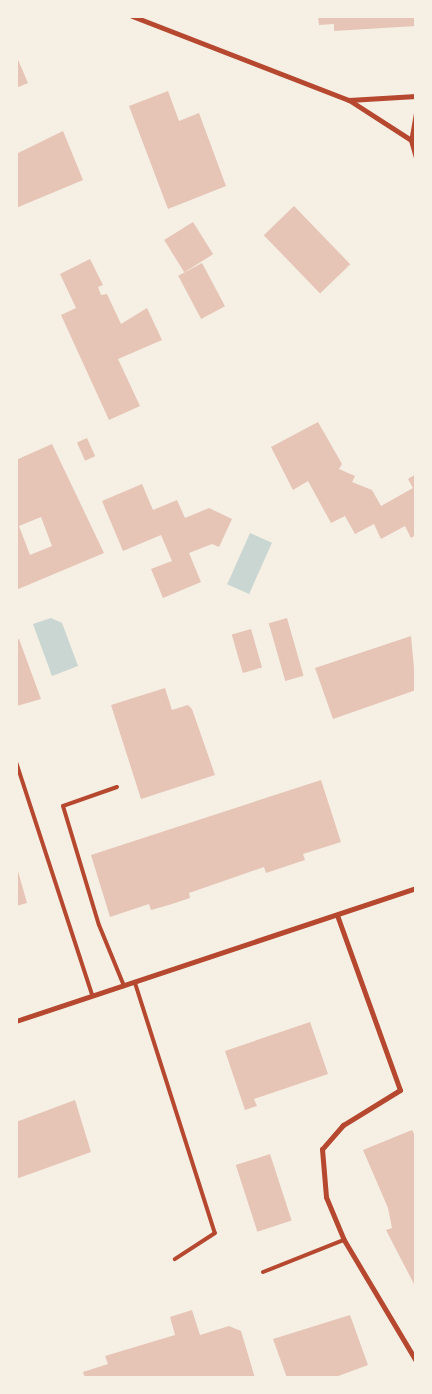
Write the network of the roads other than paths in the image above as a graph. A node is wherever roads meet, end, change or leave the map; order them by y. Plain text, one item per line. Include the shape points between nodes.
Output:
1 (132, 16) edge
2 (416, 96) edge
3 (349, 100) junction
4 (416, 114) edge
5 (411, 140) junction
6 (416, 157) edge
7 (16, 762) edge
8 (117, 787) dead end
9 (416, 888) edge
10 (337, 915) junction
11 (135, 983) junction
12 (124, 986) junction
13 (92, 995) junction
14 (16, 1021) edge
15 (344, 1240) junction
16 (176, 1259) dead end
17 (263, 1272) dead end
18 (416, 1361) edge

1 - 3 street
2 - 3 street
3 - 5 street
4 - 5 street
5 - 6 street
7 - 13 lane
8 - 12 lane via 63,806 99,925
9 - 10 street
10 - 11 street
10 - 15 street via 400,1090 343,1125 322,1149 326,1196
11 - 12 street
11 - 16 lane via 215,1233
12 - 13 street
13 - 14 street
15 - 17 lane
15 - 18 street

